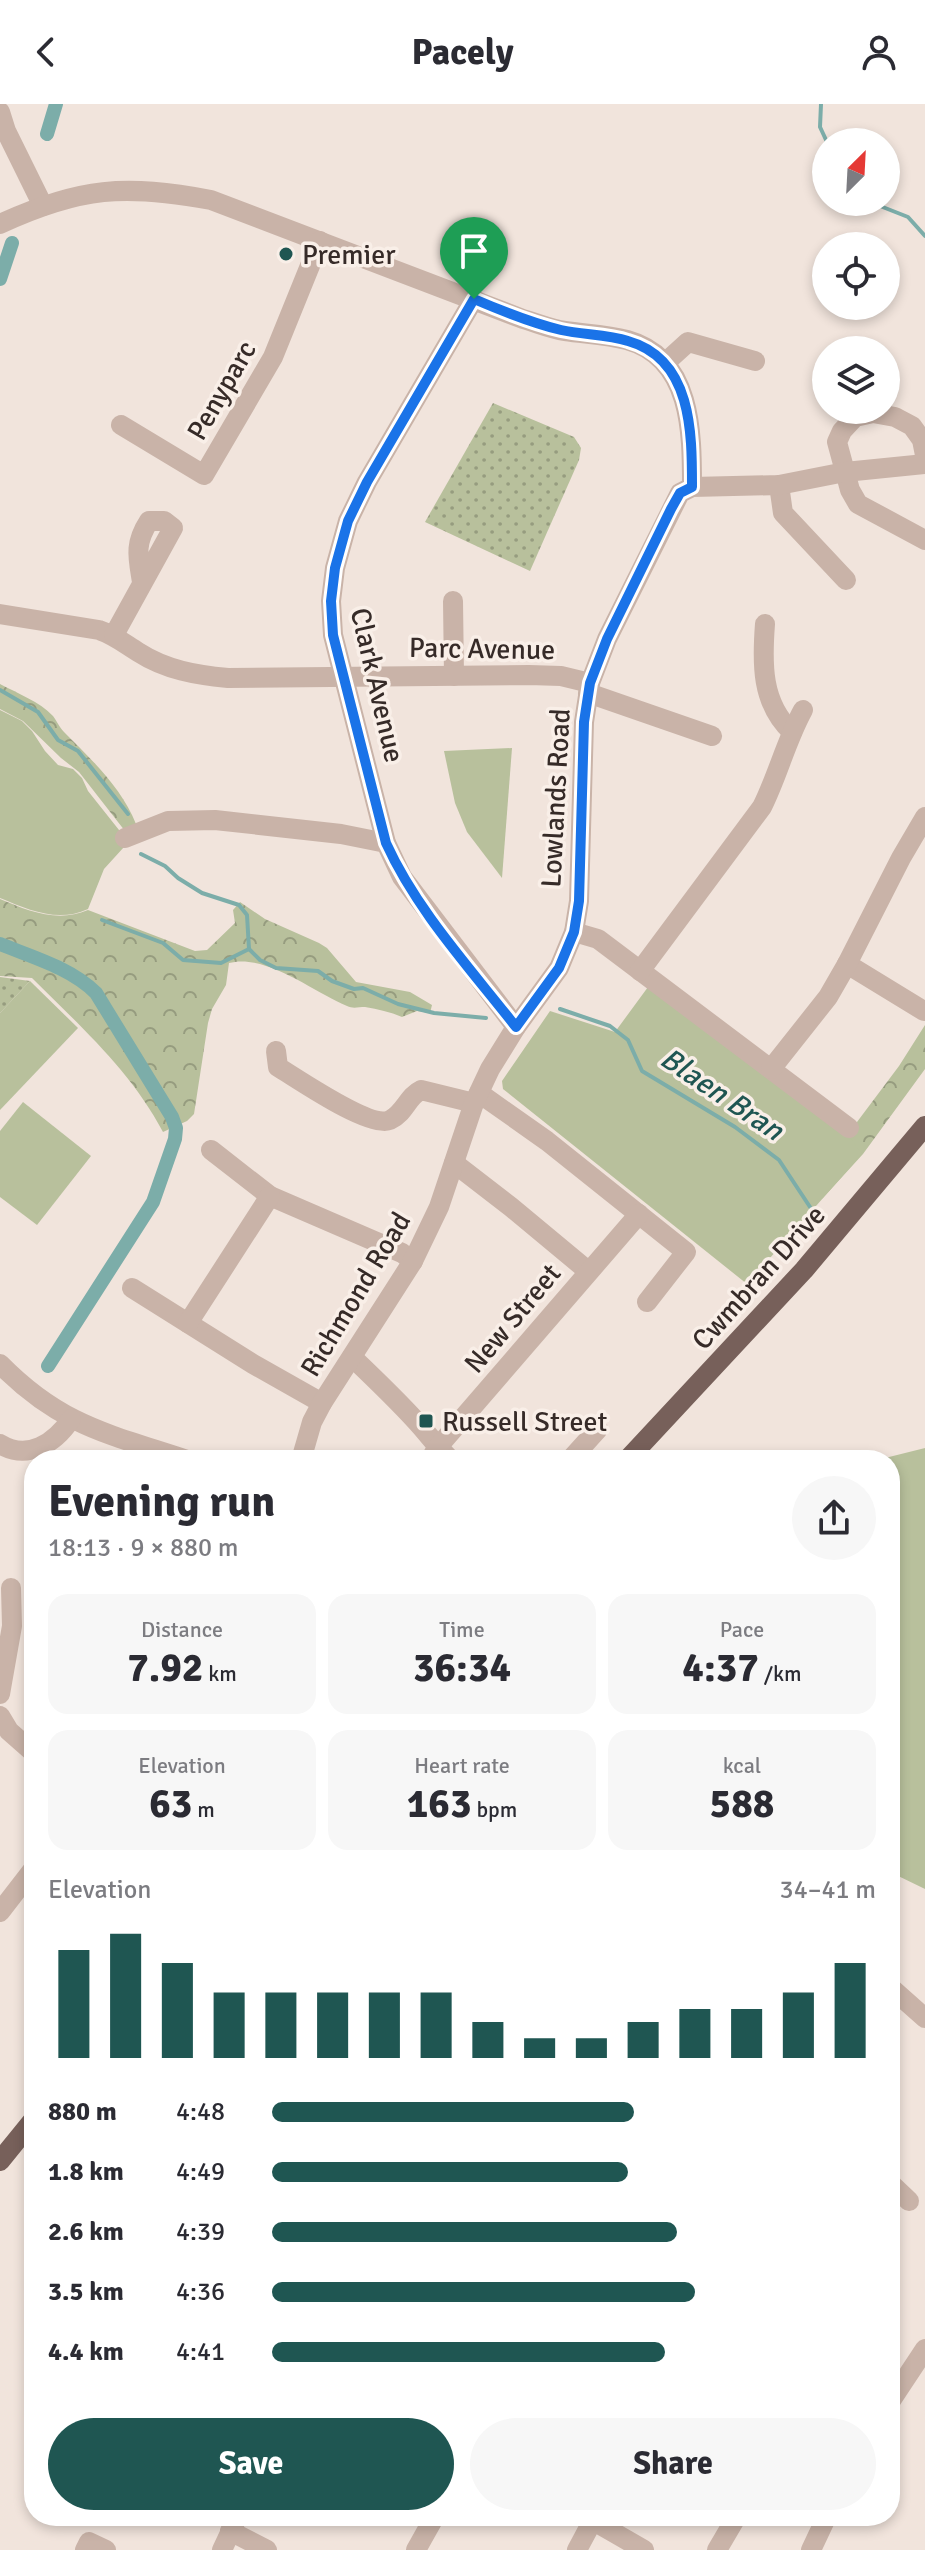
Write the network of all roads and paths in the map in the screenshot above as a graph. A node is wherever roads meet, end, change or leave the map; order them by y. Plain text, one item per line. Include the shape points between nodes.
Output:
1 (0, 112) edge
2 (43, 206) junction
3 (0, 224) edge
4 (320, 241) junction
5 (474, 299) junction
6 (755, 361) dead end
7 (666, 362) junction
8 (121, 425) dead end
9 (925, 455) edge
10 (925, 464) edge
11 (845, 472) junction
12 (779, 485) junction
13 (692, 487) junction
14 (925, 540) edge
15 (846, 580) dead end
16 (142, 582) dead end
17 (453, 601) dead end
18 (0, 614) edge
19 (765, 624) dead end
20 (114, 635) junction
21 (342, 676) junction
22 (454, 676) junction
23 (589, 688) junction
24 (803, 710) dead end
25 (792, 732) junction
26 (712, 736) dead end
27 (925, 817) edge
28 (125, 838) dead end
29 (918, 842) edge
30 (386, 843) junction
31 (574, 932) junction
32 (847, 964) junction
33 (640, 971) junction
34 (924, 1011) edge
35 (516, 1027) junction
36 (276, 1051) dead end
37 (771, 1069) junction
38 (476, 1098) junction
39 (925, 1126) edge
40 (849, 1128) dead end
41 (211, 1150) dead end
42 (454, 1163) junction
43 (270, 1196) junction
44 (639, 1214) junction
45 (413, 1261) junction
46 (588, 1271) junction
47 (132, 1288) dead end
48 (647, 1302) dead end
49 (188, 1323) junction
50 (352, 1357) junction
51 (0, 1364) edge
52 (322, 1403) junction
53 (71, 1419) junction
54 (598, 1429) dead end
55 (0, 1444) edge
56 (24, 1450) edge
57 (27, 1450) edge
58 (155, 1450) edge
59 (304, 1450) edge
60 (436, 1450) edge
61 (444, 1450) edge
62 (579, 1450) edge
63 (636, 1450) edge
64 (11, 1588) dead end
65 (0, 1694) edge
66 (0, 1716) edge
67 (24, 1744) edge
68 (24, 1881) edge
69 (0, 1912) edge
70 (900, 1996) edge
71 (925, 2018) edge
72 (24, 2131) edge
73 (0, 2161) edge
74 (900, 2192) edge
75 (909, 2201) dead end
76 (925, 2349) edge
77 (900, 2387) edge
78 (429, 2526) edge
79 (586, 2526) edge
80 (603, 2526) edge
81 (731, 2526) edge
82 (822, 2526) edge
83 (230, 2532) edge
84 (85, 2550) edge
85 (106, 2550) edge
86 (267, 2550) edge
87 (416, 2550) edge
88 (577, 2550) edge
89 (644, 2550) edge
90 (717, 2550) edge
91 (811, 2550) edge

1 - 2 street
2 - 3 street
2 - 4 street via 98,191 169,192 211,200
4 - 5 street
4 - 8 street, Penyparc via 273,357 204,475
5 - 7 street via 562,331 629,341
5 - 21 street, Clark Avenue via 348,521 331,601
6 - 7 street via 688,342
7 - 13 street via 685,402
9 - 11 street via 912,426 873,413 855,417 842,431 837,442
10 - 11 street
11 - 12 street
11 - 14 street via 858,504
12 - 13 street
12 - 15 street via 783,513
13 - 23 street, Lowlands Road via 680,493 671,509 607,639
16 - 20 street
17 - 22 street
18 - 20 street, Parc Avenue
19 - 25 street via 763,663 772,708
20 - 21 street, Parc Avenue via 174,670 201,676
21 - 22 street, Parc Avenue
21 - 30 street, Clark Avenue
22 - 23 street, Parc Avenue via 561,676
23 - 26 street, Parc Avenue
23 - 31 street, Lowlands Road
24 - 25 street
25 - 33 street via 762,807
27 - 29 street
28 - 30 street via 168,821 215,820
29 - 32 street
30 - 35 street, Clark Avenue via 402,877
31 - 33 street via 598,939
31 - 35 street, Lowlands Road via 559,968
32 - 34 street
32 - 37 street
33 - 37 street
35 - 38 street, Richmond Road
36 - 38 street via 278,1067 371,1120 394,1119 421,1090
37 - 40 street
38 - 42 street, Richmond Road
38 - 44 street via 547,1141
39 - 63 main road, Cwmbran Drive via 804,1270
41 - 43 street
42 - 45 street, Richmond Road
42 - 46 street
43 - 45 street
43 - 49 street
44 - 46 street, New Street
44 - 48 street via 686,1252
45 - 50 street, Richmond Road
46 - 61 street, New Street
47 - 49 street
49 - 52 street
50 - 52 street, Richmond Road
50 - 60 street via 431,1437
51 - 53 street
52 - 59 street, Richmond Road
53 - 57 street via 57,1437
53 - 58 street
54 - 62 street
55 - 56 street
64 - 65 street via 12,1626
66 - 67 street
68 - 69 street
70 - 71 street
72 - 73 main road
74 - 75 street
76 - 77 street
78 - 87 street
79 - 88 street
80 - 89 street
81 - 90 street
82 - 91 street
83 - 86 street
84 - 85 street via 89,2542

